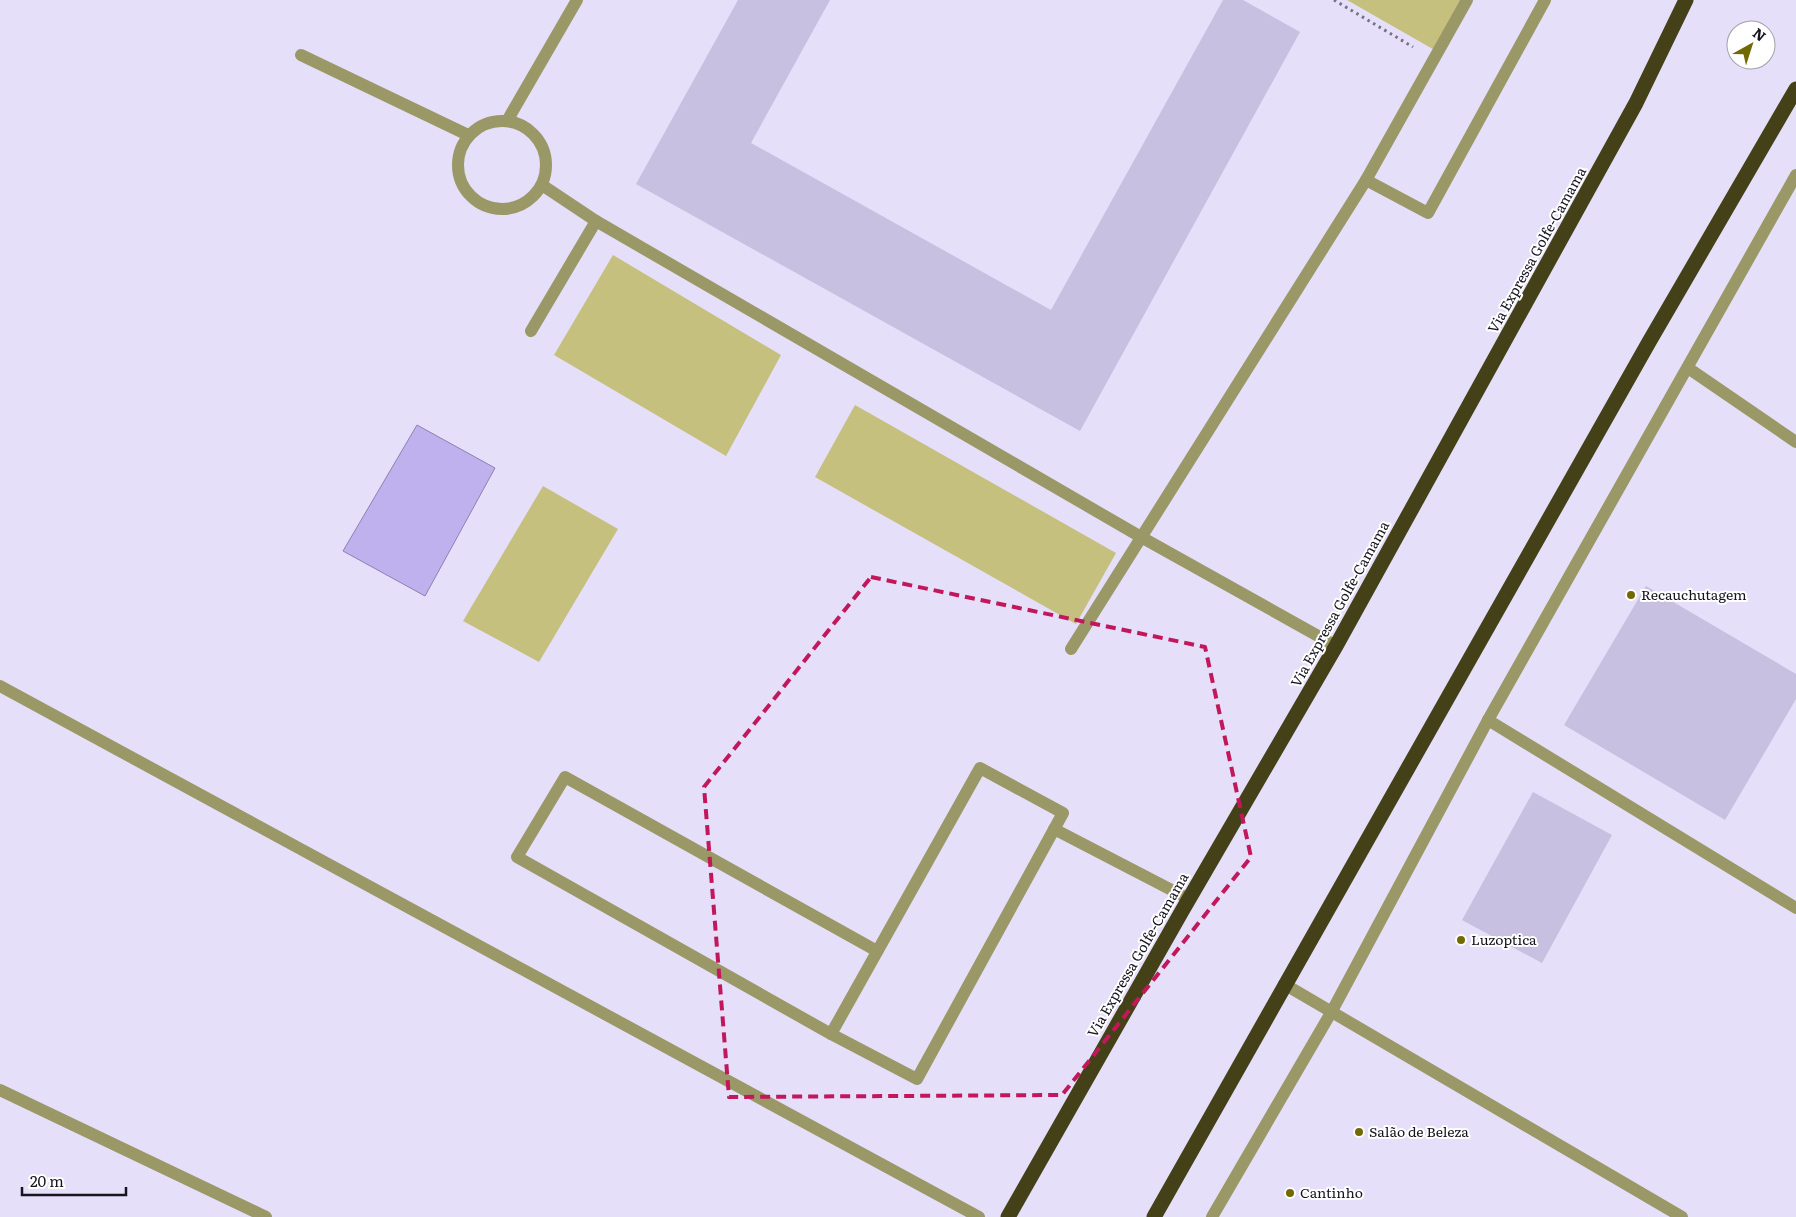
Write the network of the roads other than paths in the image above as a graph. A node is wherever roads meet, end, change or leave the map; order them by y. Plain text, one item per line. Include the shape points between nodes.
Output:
1 (576, 0) edge
2 (1467, 0) edge
3 (1545, 0) edge
4 (1686, 0) edge
5 (301, 55) dead end
6 (1796, 89) edge
7 (507, 121) junction
8 (468, 136) junction
9 (1796, 175) edge
10 (1366, 180) junction
11 (542, 185) junction
12 (596, 220) junction
13 (531, 331) dead end
14 (1688, 368) junction
15 (1796, 442) edge
16 (1141, 537) junction
17 (1336, 646) junction
18 (1071, 649) dead end
19 (0, 686) edge
20 (1488, 720) junction
21 (1054, 828) junction
22 (1189, 899) junction
23 (1796, 908) edge
24 (878, 951) junction
25 (1284, 984) junction
26 (1332, 1011) junction
27 (831, 1034) junction
28 (0, 1090) edge
29 (266, 1217) edge
30 (979, 1217) edge
31 (1008, 1217) edge
32 (1154, 1217) edge
33 (1212, 1217) edge
34 (1682, 1217) edge

1 - 7 street
2 - 10 street
3 - 10 street via 1428,213
4 - 17 highway, Via Expressa Golfe-Camama via 1636,103
5 - 8 street
6 - 25 highway
7 - 8 street via 493,121
7 - 11 street via 521,125 541,144 546,157
8 - 11 street via 460,148 459,178 466,192 477,202 491,209 506,210 533,197
9 - 14 street
10 - 16 street
11 - 12 street
12 - 13 street
12 - 16 street
14 - 15 street
14 - 20 street
16 - 17 street
16 - 18 street
17 - 22 highway, Via Expressa Golfe-Camama
19 - 30 street
20 - 23 street
20 - 26 street
21 - 22 street
21 - 24 street via 1063,813 980,768
21 - 27 street via 917,1079
22 - 31 highway, Via Expressa Golfe-Camama
24 - 27 street
24 - 27 street via 565,777 517,857
25 - 26 street
25 - 32 highway
26 - 33 street
26 - 34 street
28 - 29 street

